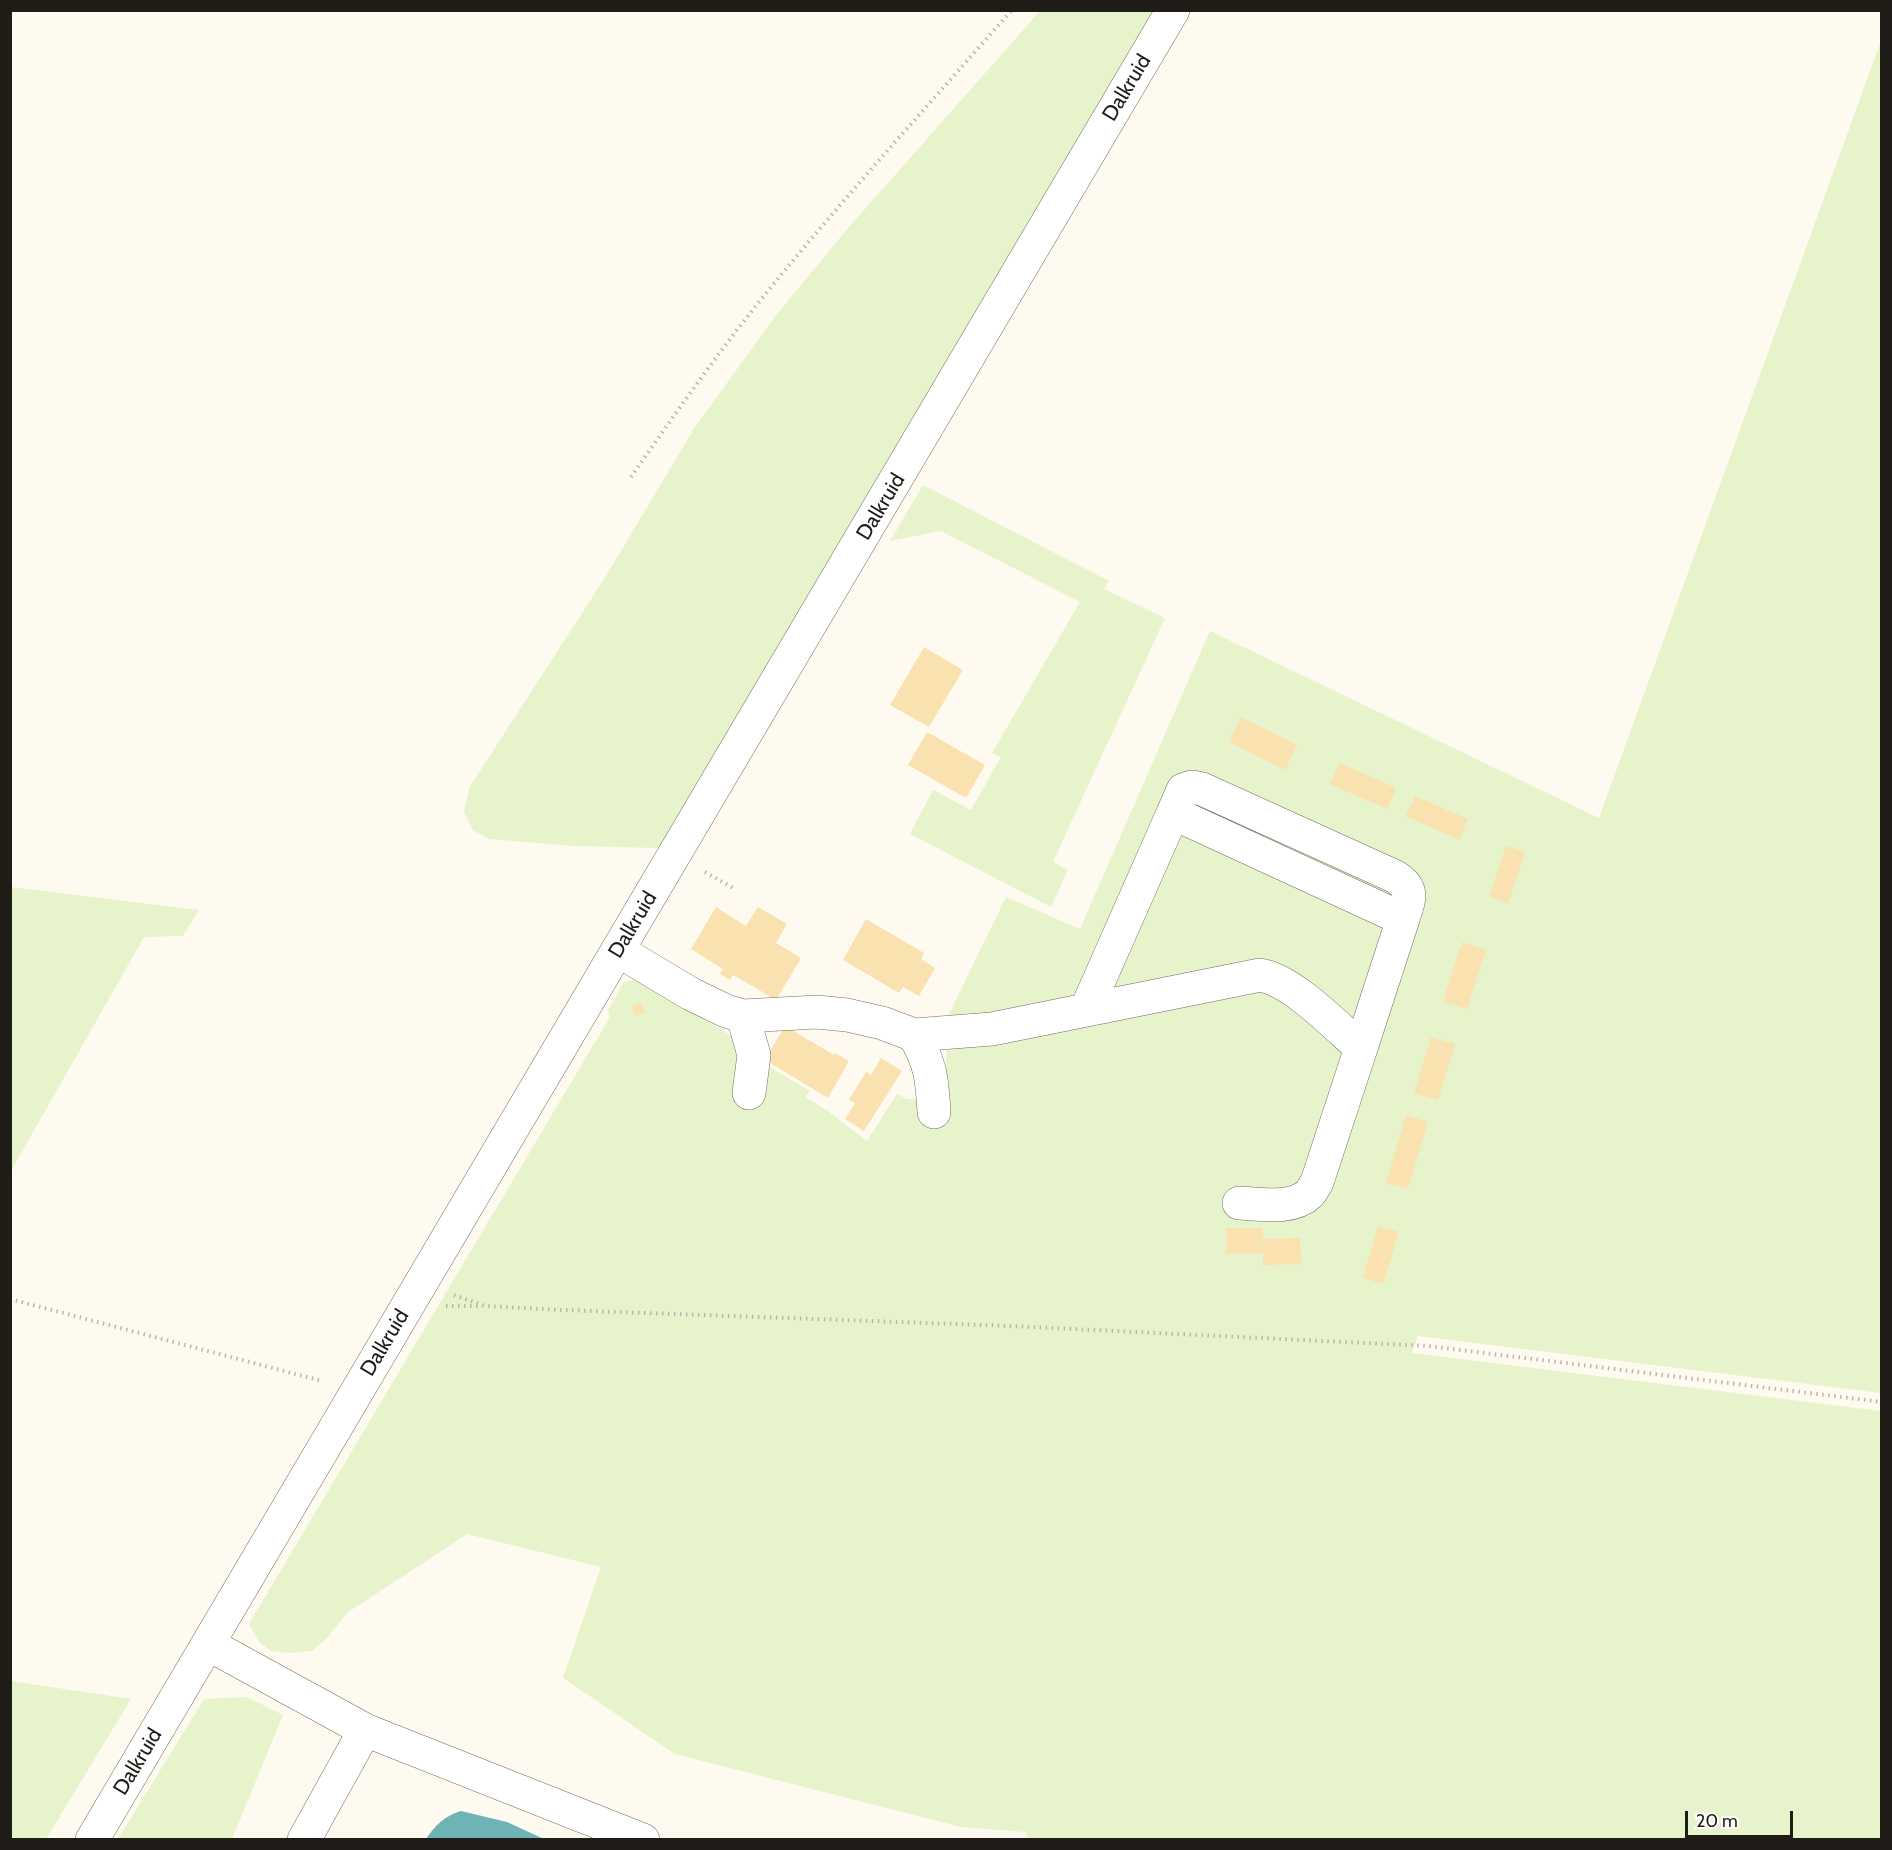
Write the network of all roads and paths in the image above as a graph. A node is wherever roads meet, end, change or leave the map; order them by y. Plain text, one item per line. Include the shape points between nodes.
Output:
1 (1012, 10) edge
2 (1173, 10) edge
3 (631, 477) dead end
4 (619, 951) junction
5 (1086, 1010) junction
6 (743, 1016) junction
7 (914, 1035) junction
8 (1361, 1048) junction
9 (749, 1093) dead end
10 (934, 1112) dead end
11 (1239, 1203) dead end
12 (10, 1299) edge
13 (410, 1301) junction
14 (357, 1390) junction
15 (1881, 1402) edge
16 (208, 1644) junction
17 (365, 1730) junction
18 (92, 1839) edge
19 (304, 1839) edge
20 (643, 1839) edge

1 - 3 path via 835,209 753,309
2 - 4 street, Dalkruid
4 - 6 street via 710,1004
4 - 13 street, Dalkruid
5 - 7 street via 992,1029
5 - 8 street via 1268,976 1291,988
5 - 8 street via 1173,813 1403,919
6 - 7 street via 817,1012 847,1015
6 - 9 street via 754,1055
7 - 10 street via 932,1077
8 - 11 street via 1310,1194 1295,1202
12 - 14 path
13 - 14 street, Dalkruid
13 - 15 path via 452,1294 485,1306 1428,1346
14 - 16 street, Dalkruid
16 - 17 street
16 - 18 street, Dalkruid
17 - 19 street
17 - 20 street

